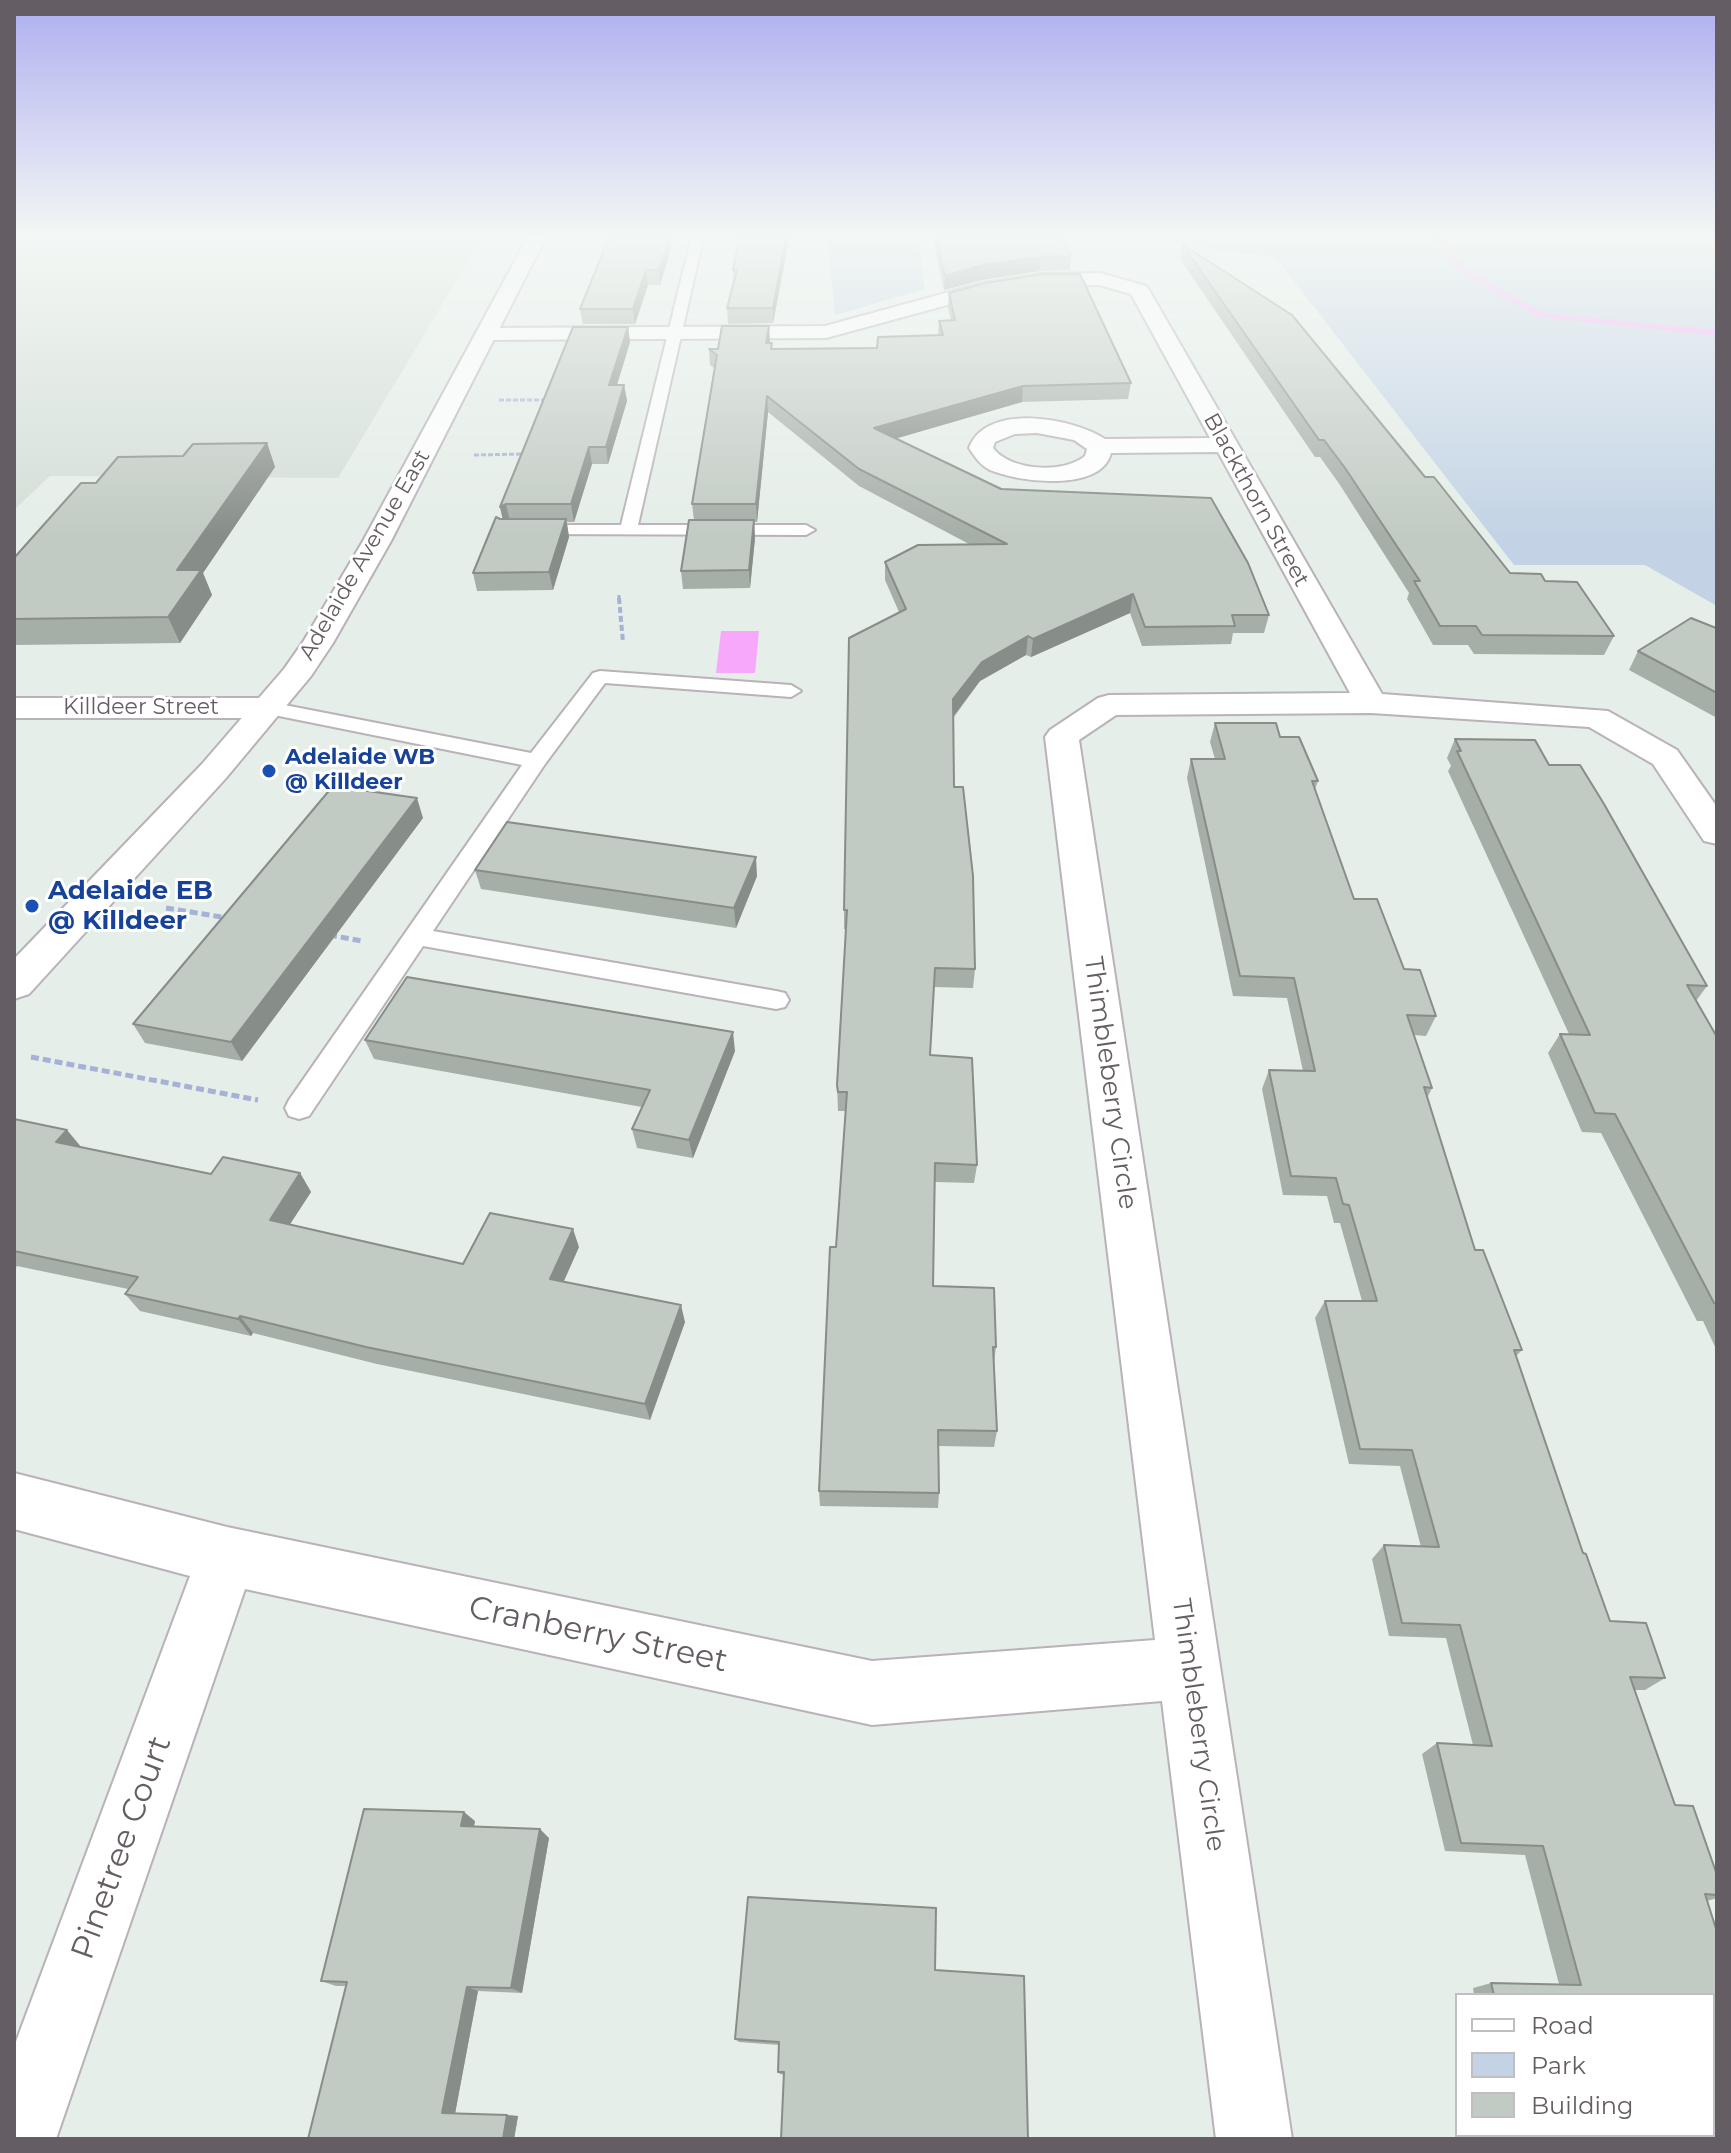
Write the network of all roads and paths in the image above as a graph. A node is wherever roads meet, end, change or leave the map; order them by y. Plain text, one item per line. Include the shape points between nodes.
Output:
1 (487, 335) edge
2 (674, 335) edge
3 (1164, 335) edge
4 (499, 400) dead end
5 (555, 400) edge
6 (1224, 445) junction
7 (1100, 446) dead end
8 (534, 454) edge
9 (474, 455) dead end
10 (510, 530) edge
11 (628, 530) junction
12 (806, 530) dead end
13 (619, 595) dead end
14 (619, 678) junction
15 (791, 691) dead end
16 (1371, 703) junction
17 (14, 708) edge
18 (269, 708) junction
19 (536, 761) junction
20 (1717, 833) edge
21 (166, 908) dead end
22 (242, 920) edge
23 (319, 933) edge
24 (414, 943) junction
25 (14, 984) edge
26 (776, 1000) dead end
27 (31, 1057) dead end
28 (299, 1108) joint
29 (14, 1501) edge
30 (227, 1556) junction
31 (1190, 1668) junction
32 (18, 2139) edge
33 (1254, 2139) edge

1 - 18 street, Adelaide Avenue East via 344,603
2 - 11 lane
3 - 6 street, Blackthorn Street
4 - 5 path
6 - 7 street
6 - 16 street, Blackthorn Street
8 - 9 path
10 - 11 lane
11 - 12 lane
13 - 14 path
14 - 15 lane
14 - 19 lane via 600,677
16 - 20 street, Thimbleberry Circle via 1596,718 1665,757
16 - 31 street, Thimbleberry Circle via 1109,705 1062,737
17 - 18 street, Killdeer Street
18 - 19 lane
18 - 25 street, Adelaide Avenue East
19 - 24 lane
21 - 22 path
23 - 24 path
24 - 26 lane
24 - 28 lane
27 - 28 path
29 - 30 street, Cranberry Street
30 - 31 street, Cranberry Street via 872,1693
30 - 32 street, Pinetree Court
31 - 33 street, Thimbleberry Circle

